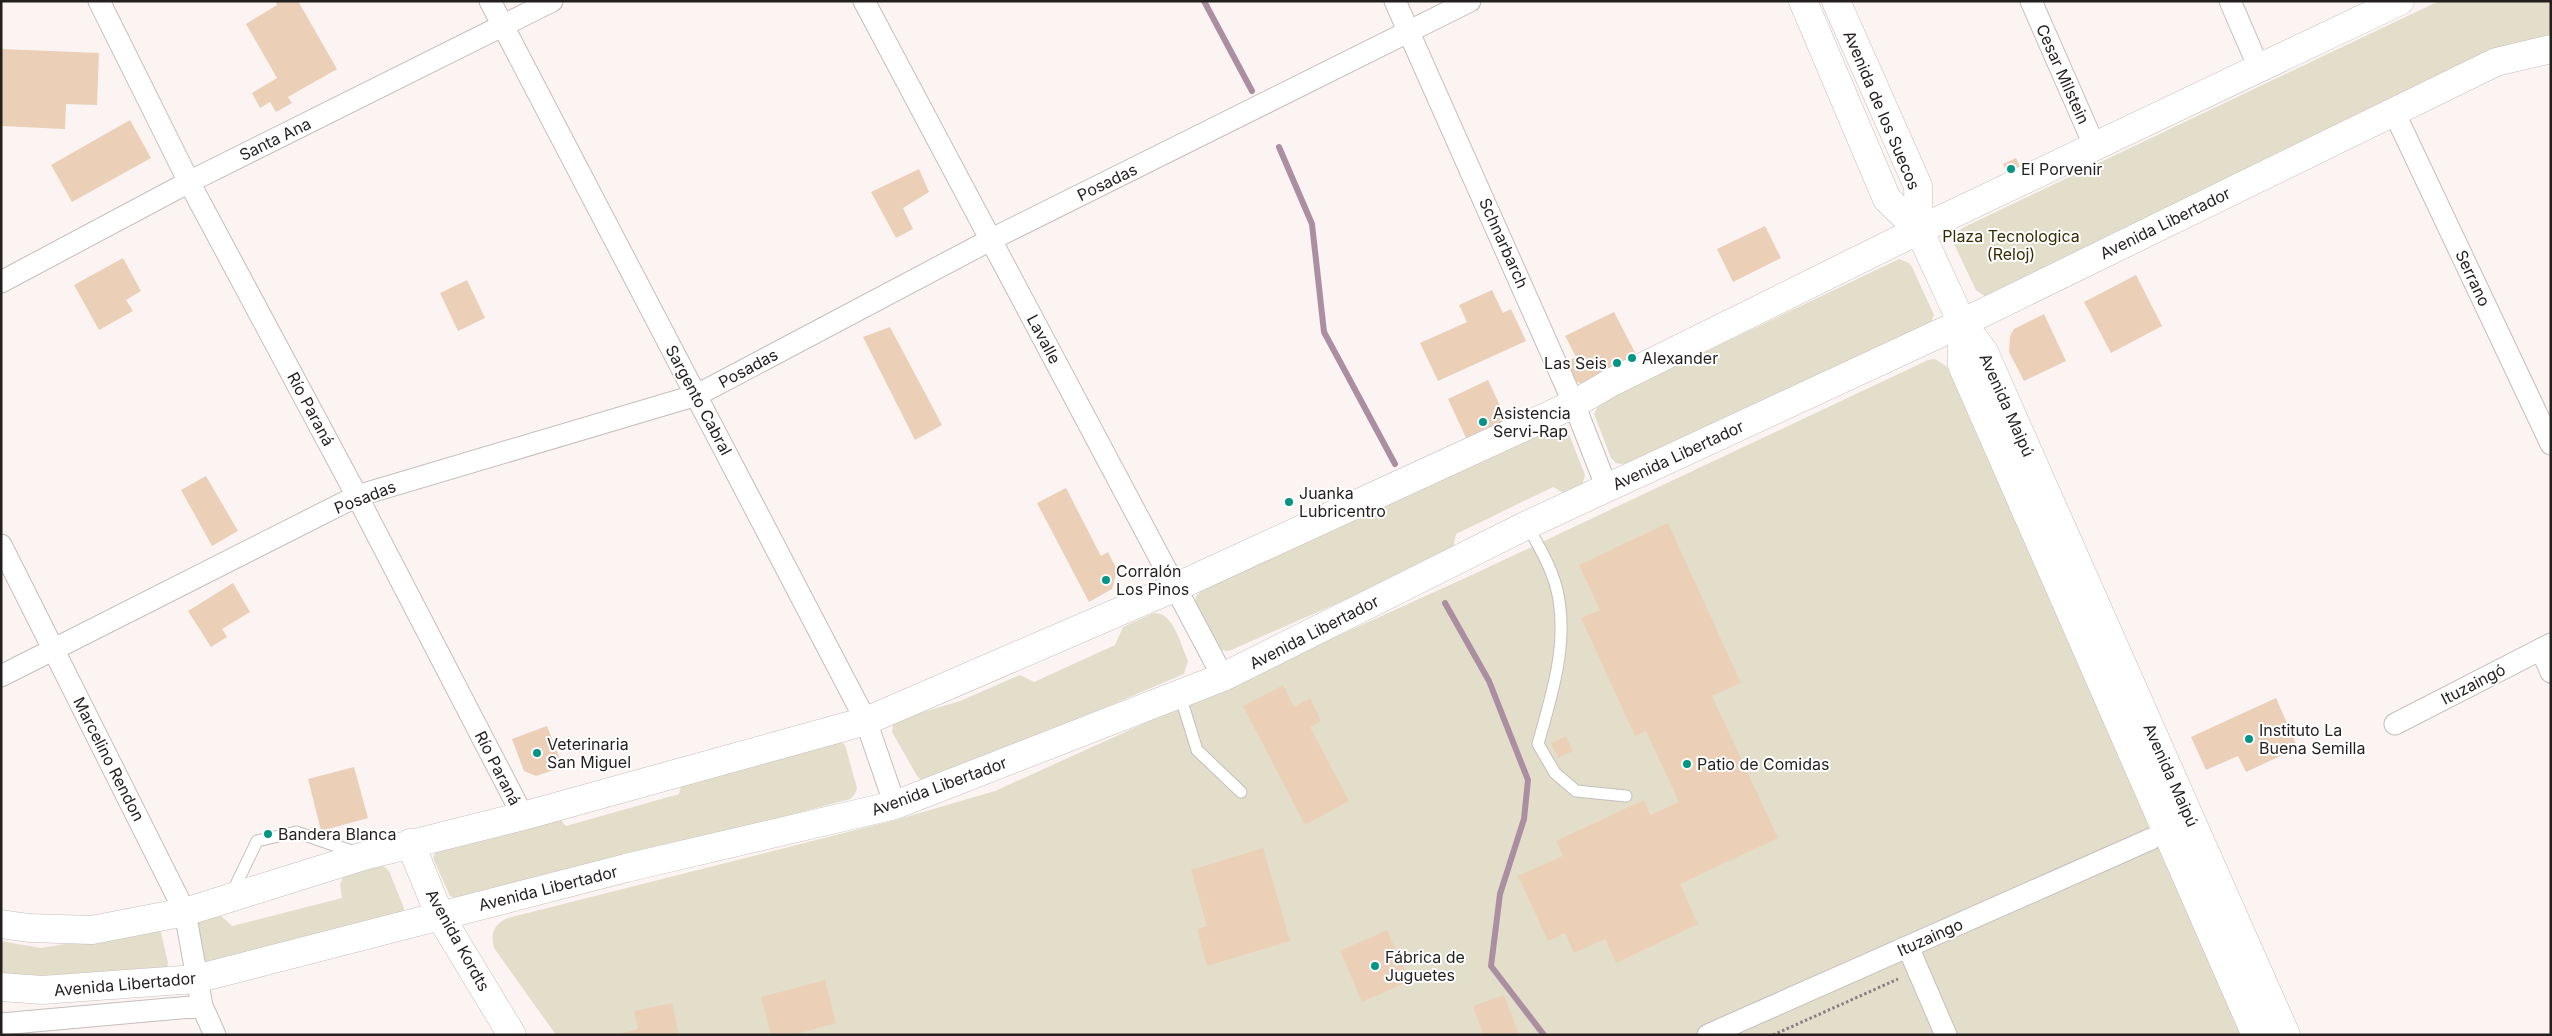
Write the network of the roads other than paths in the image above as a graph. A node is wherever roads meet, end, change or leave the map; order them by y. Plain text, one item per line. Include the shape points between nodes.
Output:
1 (99, 1) edge
2 (490, 1) edge
3 (552, 1) edge
4 (864, 1) edge
5 (1395, 1) edge
6 (1470, 1) edge
7 (1803, 1) edge
8 (1836, 1) edge
9 (2031, 1) edge
10 (2230, 1) edge
11 (2400, 1) edge
12 (503, 26) junction
13 (1410, 32) junction
14 (2551, 49) edge
15 (2259, 68) junction
16 (2394, 112) junction
17 (2095, 147) junction
18 (190, 182) junction
19 (1919, 230) junction
20 (992, 239) junction
21 (1, 282) edge
22 (1962, 323) junction
23 (697, 395) junction
24 (1574, 404) junction
25 (2551, 444) edge
26 (1607, 488) junction
27 (358, 496) junction
28 (1528, 525) junction
29 (1, 545) edge
30 (1174, 588) junction
31 (2546, 646) edge
32 (53, 648) junction
33 (2551, 672) edge
34 (1, 676) edge
35 (1223, 677) junction
36 (1180, 695) junction
37 (866, 721) junction
38 (2395, 724) dead end
39 (1241, 792) dead end
40 (1626, 796) dead end
41 (895, 805) junction
42 (523, 816) junction
43 (2151, 839) dead end
44 (410, 843) junction
45 (364, 856) junction
46 (229, 899) junction
47 (185, 912) junction
48 (440, 916) junction
49 (1, 924) edge
50 (1908, 947) junction
51 (196, 980) junction
52 (1, 987) edge
53 (202, 1006) junction
54 (1, 1024) edge
55 (214, 1035) edge
56 (512, 1035) edge
57 (1708, 1035) edge
58 (1946, 1035) edge
59 (2256, 1035) edge
60 (2286, 1035) edge

1 - 18 street, Río Paraná
2 - 12 street, Sargento Cabral
3 - 12 street, Santa Ana
4 - 20 street, Lavalle
5 - 13 street, Schnarbarch
6 - 13 street, Posadas
7 - 19 main road, Avenida de los Suecos via 1888,199
8 - 19 main road, Avenida de los Suecos via 1918,186
9 - 17 street, Cesar Milstein
10 - 15 street
11 - 15 main road
12 - 18 street, Santa Ana
12 - 23 street, Sargento Cabral
13 - 20 street, Posadas
13 - 24 street, Schnarbarch
14 - 16 main road, Avenida Libertador via 2496,62
15 - 17 main road
16 - 22 main road, Avenida Libertador
16 - 25 street, Serrano
17 - 19 main road
18 - 21 street, Santa Ana
18 - 27 street, Río Paraná
19 - 22 main road
19 - 24 main road via 1612,382
20 - 23 street, Posadas
20 - 30 street, Lavalle
22 - 26 main road, Avenida Libertador
22 - 59 main road, Avenida Maipú via 1962,365
22 - 60 main road, Avenida Maipú via 1984,352
23 - 27 street, Posadas
23 - 37 street, Sargento Cabral
24 - 26 street, Schnarbarch
24 - 30 main road
26 - 28 main road, Avenida Libertador
27 - 32 street, Posadas
27 - 42 street, Río Paraná
28 - 35 main road, Avenida Libertador
28 - 40 lane via 1548,564 1559,599 1562,641 1538,744 1555,773 1576,791
29 - 32 street, Marcelino Rendon
30 - 35 street, Lavalle
30 - 37 main road
31 - 33 street
31 - 38 street, Ituzaingó
32 - 34 street, Posadas
32 - 47 street, Marcelino Rendon
35 - 36 main road, Avenida Libertador
36 - 39 lane via 1196,750
36 - 41 main road, Avenida Libertador
37 - 41 street, Sargento Cabral
37 - 42 main road
41 - 48 main road, Avenida Libertador via 626,868
42 - 44 main road
43 - 50 street, Ituzaingo
44 - 45 main road
44 - 48 main road, Avenida Kordts
45 - 46 main road
45 - 46 lane via 296,832 257,841
46 - 47 main road
47 - 49 main road via 92,930
47 - 51 street, Marcelino Rendon
48 - 51 main road, Avenida Libertador
48 - 56 main road, Avenida Kordts
50 - 57 street, Ituzaingo
50 - 58 street
51 - 52 main road, Avenida Libertador via 42,990
51 - 53 street, Marcelino Rendon
53 - 54 street
53 - 55 street, Marcelino Rendon

